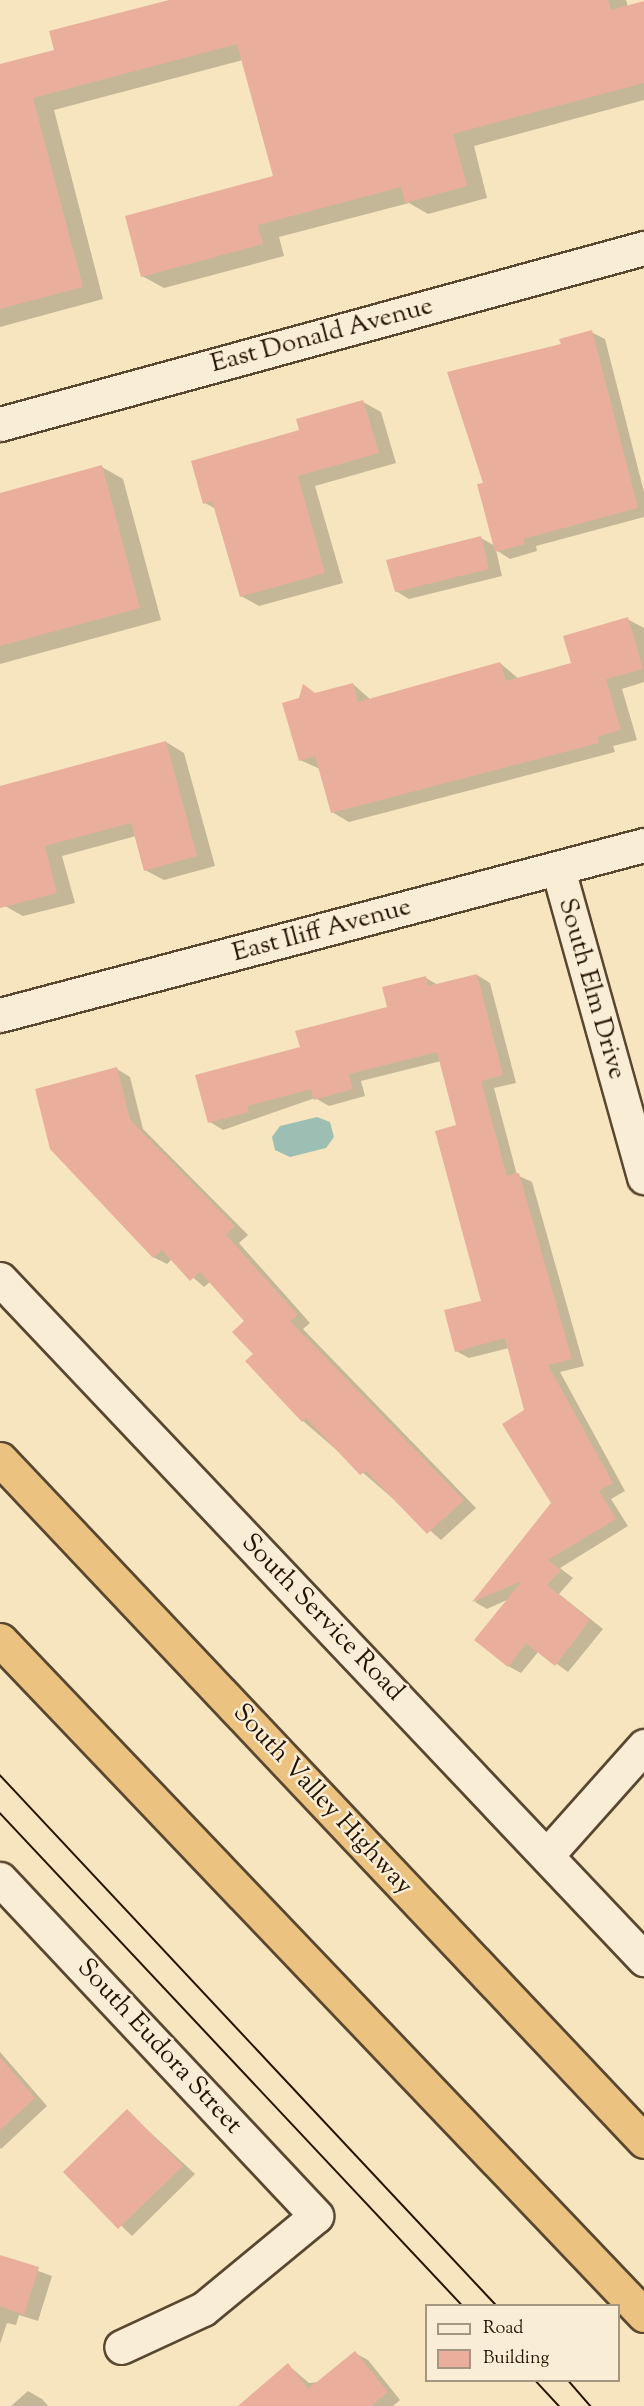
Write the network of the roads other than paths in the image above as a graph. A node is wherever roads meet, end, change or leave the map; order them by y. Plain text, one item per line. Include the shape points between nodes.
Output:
1 (644, 248) edge
2 (0, 424) edge
3 (644, 845) edge
4 (558, 869) junction
5 (0, 1016) edge
6 (644, 1177) edge
7 (0, 1279) edge
8 (0, 1459) edge
9 (0, 1640) edge
10 (644, 1746) edge
11 (547, 1855) junction
12 (0, 1879) edge
13 (644, 1959) edge
14 (644, 2141) edge
15 (644, 2315) edge
16 (121, 2348) dead end

1 - 2 street, East Donald Avenue
3 - 4 street, East Iliff Avenue
4 - 5 street, East Iliff Avenue
4 - 6 street, South Elm Drive
7 - 11 street, South Service Road
8 - 14 highway, South Valley Highway
9 - 15 highway
10 - 11 street
11 - 13 street, South Service Road
12 - 16 street, South Eudora Street via 316,2216 203,2309

